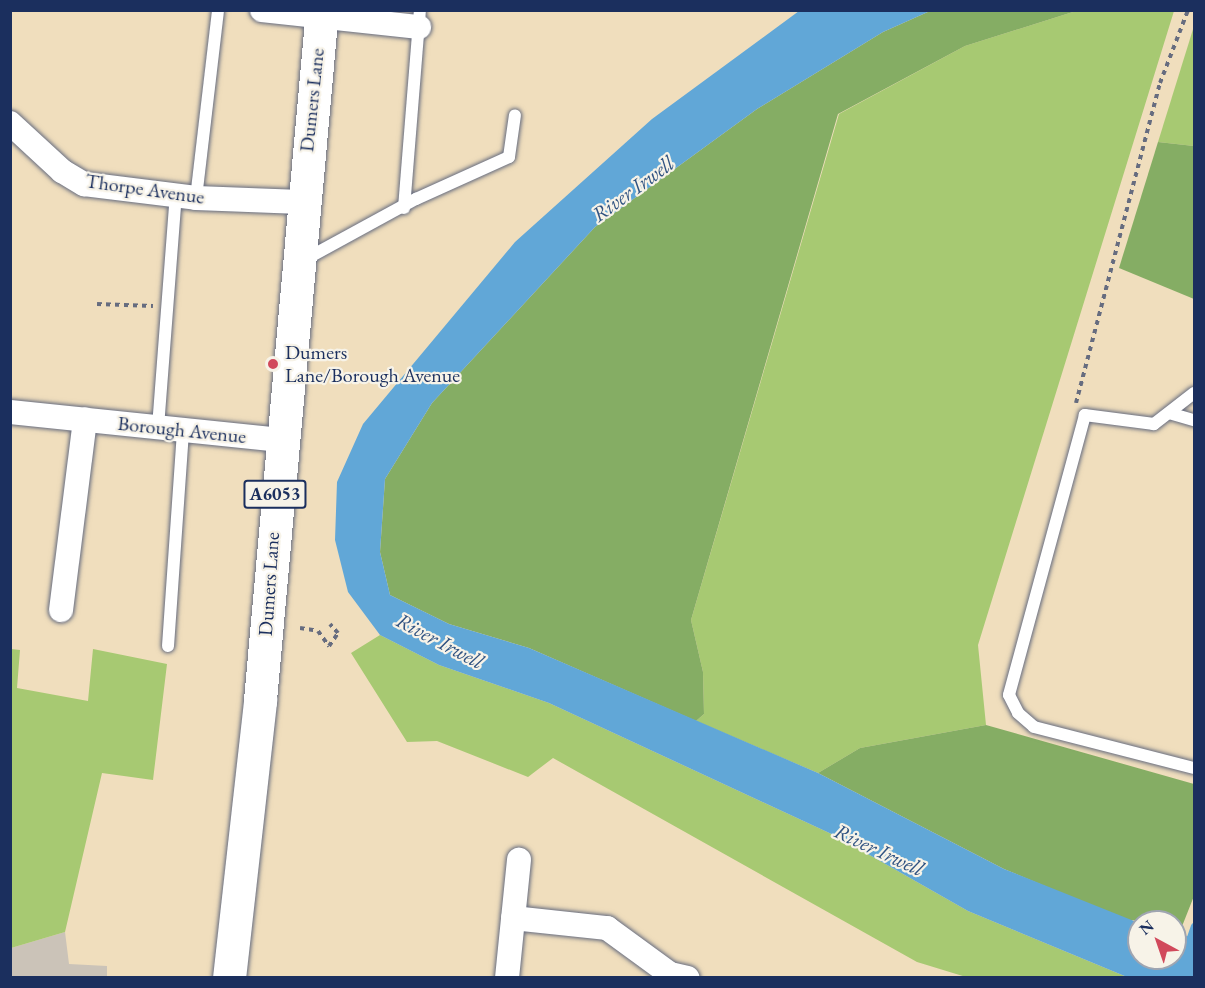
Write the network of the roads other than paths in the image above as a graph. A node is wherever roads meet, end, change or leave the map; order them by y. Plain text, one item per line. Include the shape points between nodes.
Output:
1 (218, 10) edge
2 (262, 10) edge
3 (321, 14) edge
4 (420, 19) edge
5 (515, 116) dead end
6 (10, 123) edge
7 (186, 196) junction
8 (301, 202) junction
9 (404, 208) junction
10 (298, 263) junction
11 (1194, 393) edge
12 (10, 412) edge
13 (1168, 413) junction
14 (85, 420) junction
15 (1194, 420) edge
16 (158, 427) junction
17 (183, 430) junction
18 (279, 440) junction
19 (61, 610) dead end
20 (168, 646) dead end
21 (1194, 768) edge
22 (519, 860) dead end
23 (513, 918) junction
24 (229, 978) edge
25 (507, 978) edge
26 (688, 978) edge

1 - 7 lane
2 - 3 street
3 - 4 street
3 - 8 main road, Dumers Lane / A6053
4 - 9 lane
5 - 9 lane via 509,158
6 - 7 street, Thorpe Avenue via 62,171 84,184
7 - 8 street, Thorpe Avenue
7 - 16 lane via 167,307
8 - 10 main road, Dumers Lane / A6053
9 - 10 lane
10 - 18 main road, Dumers Lane / A6053
11 - 13 lane
12 - 14 street, Borough Avenue
13 - 15 lane
13 - 21 lane via 1154,424 1085,416 1009,695 1018,713 1034,727
14 - 16 street, Borough Avenue
14 - 19 street
16 - 17 street, Borough Avenue
17 - 18 street, Borough Avenue
17 - 20 lane
18 - 24 main road, Dumers Lane / A6053 via 260,700
22 - 23 street
23 - 25 street
23 - 26 street via 607,928 670,974

